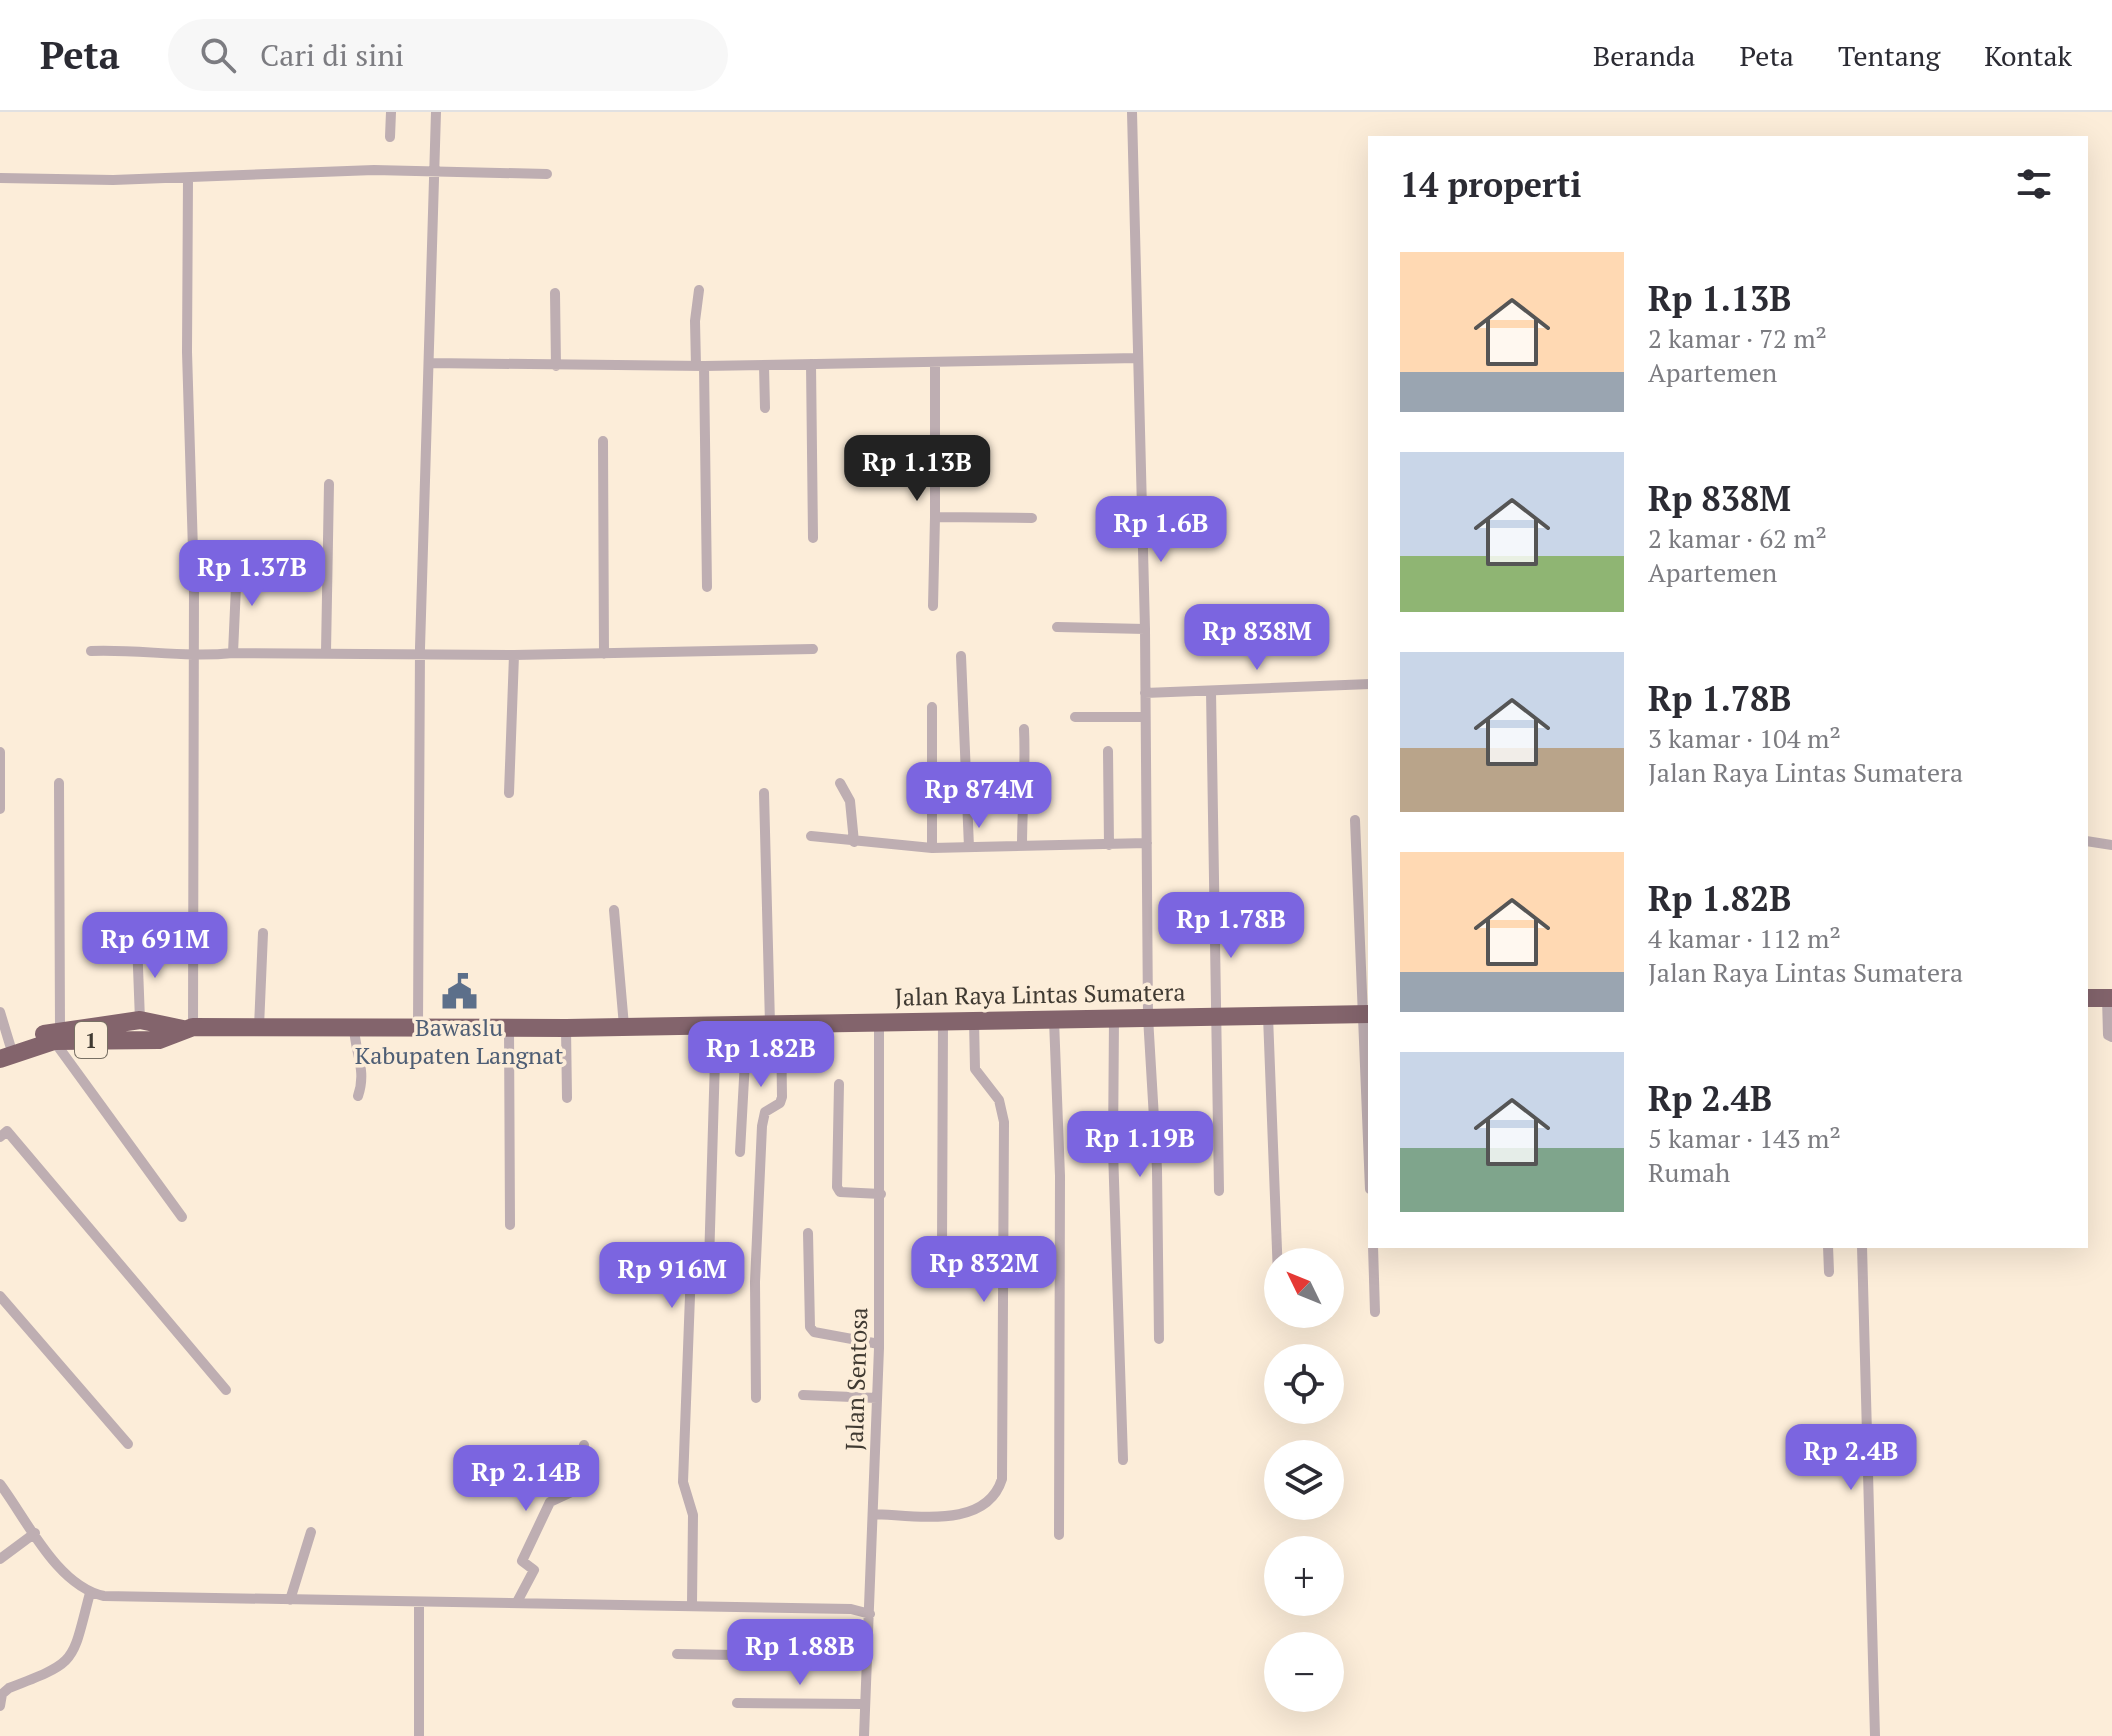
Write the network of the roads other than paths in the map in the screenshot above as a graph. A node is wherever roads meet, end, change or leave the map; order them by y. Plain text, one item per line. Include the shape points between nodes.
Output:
1 (391, 112) edge
2 (436, 112) edge
3 (1132, 112) edge
4 (390, 137) dead end
5 (432, 173) junction
6 (547, 174) dead end
7 (0, 178) edge
8 (188, 178) junction
9 (699, 290) dead end
10 (555, 293) dead end
11 (1138, 358) junction
12 (429, 363) junction
13 (935, 363) junction
14 (811, 364) junction
15 (556, 366) junction
16 (700, 366) junction
17 (764, 366) junction
18 (765, 408) dead end
19 (603, 441) dead end
20 (329, 484) dead end
21 (935, 517) junction
22 (1032, 518) dead end
23 (813, 538) dead end
24 (232, 562) dead end
25 (707, 587) dead end
26 (933, 606) dead end
27 (1057, 627) dead end
28 (1145, 629) junction
29 (813, 649) dead end
30 (91, 651) dead end
31 (326, 652) junction
32 (420, 652) junction
33 (233, 653) junction
34 (604, 654) junction
35 (514, 655) junction
36 (961, 656) dead end
37 (193, 657) junction
38 (1368, 684) edge
39 (1211, 691) junction
40 (1145, 693) junction
41 (932, 707) dead end
42 (1075, 717) dead end
43 (1145, 717) junction
44 (1024, 729) dead end
45 (1108, 751) dead end
46 (0, 752) edge
47 (59, 783) dead end
48 (840, 783) dead end
49 (509, 793) dead end
50 (764, 793) dead end
51 (0, 809) edge
52 (1355, 820) dead end
53 (811, 836) dead end
54 (2088, 841) edge
55 (854, 842) junction
56 (1147, 843) junction
57 (1109, 845) junction
58 (2112, 845) edge
59 (1022, 846) junction
60 (969, 847) junction
61 (932, 848) junction
62 (614, 910) dead end
63 (263, 933) dead end
64 (137, 941) dead end
65 (2088, 998) edge
66 (2109, 998) edge
67 (0, 1012) edge
68 (1367, 1014) edge
69 (1268, 1016) junction
70 (1148, 1017) junction
71 (1217, 1017) junction
72 (1114, 1018) junction
73 (140, 1020) junction
74 (974, 1020) junction
75 (1054, 1020) junction
76 (943, 1021) junction
77 (879, 1022) junction
78 (747, 1024) junction
79 (776, 1024) junction
80 (716, 1025) junction
81 (418, 1026) junction
82 (624, 1026) junction
83 (259, 1027) junction
84 (354, 1027) junction
85 (188, 1028) junction
86 (509, 1028) junction
87 (566, 1028) junction
88 (57, 1035) junction
89 (2112, 1037) edge
90 (3, 1051) edge
91 (1368, 1072) edge
92 (839, 1084) dead end
93 (358, 1096) dead end
94 (567, 1098) dead end
95 (0, 1137) edge
96 (740, 1152) dead end
97 (1219, 1191) dead end
98 (881, 1194) junction
99 (182, 1217) dead end
100 (510, 1225) dead end
101 (808, 1233) dead end
102 (942, 1246) dead end
103 (1277, 1248) edge
104 (1373, 1248) edge
105 (1828, 1248) edge
106 (1862, 1248) edge
107 (1829, 1272) dead end
108 (0, 1296) edge
109 (1375, 1312) dead end
110 (1159, 1339) dead end
111 (879, 1344) junction
112 (226, 1390) dead end
113 (803, 1395) dead end
114 (756, 1398) dead end
115 (877, 1398) junction
116 (128, 1444) dead end
117 (584, 1445) dead end
118 (1123, 1460) dead end
119 (0, 1484) edge
120 (873, 1514) junction
121 (311, 1532) dead end
122 (35, 1533) junction
123 (1059, 1535) dead end
124 (0, 1559) edge
125 (90, 1593) junction
126 (290, 1600) junction
127 (419, 1602) junction
128 (517, 1602) junction
129 (692, 1604) junction
130 (870, 1614) junction
131 (677, 1654) dead end
132 (864, 1657) junction
133 (1, 1693) edge
134 (737, 1703) dead end
135 (863, 1704) junction
136 (0, 1706) edge
137 (419, 1736) edge
138 (864, 1736) edge
139 (1875, 1736) edge

1 - 4 street
2 - 5 street
3 - 11 street
5 - 6 street
5 - 8 street
5 - 12 street
7 - 8 street
8 - 37 street
9 - 16 street via 695,321
10 - 15 street
11 - 13 street
11 - 28 street
12 - 15 street
12 - 32 street
13 - 14 street
13 - 21 street
14 - 17 street
14 - 23 street
15 - 16 street
16 - 17 street
16 - 25 street
17 - 18 street
19 - 34 street
20 - 31 street
21 - 22 street
21 - 26 street
24 - 33 street
27 - 28 street
28 - 40 street
29 - 34 street
30 - 37 street
31 - 32 street
31 - 33 street
32 - 35 street
32 - 81 street
33 - 37 street
34 - 35 street
35 - 49 street
36 - 60 street
37 - 85 street
38 - 39 street
39 - 40 street
39 - 71 street
40 - 43 street
41 - 61 street
42 - 43 street
43 - 56 street
44 - 59 street
45 - 57 street
46 - 51 street
47 - 88 street
48 - 55 street via 850,801
50 - 79 street
52 - 68 street
53 - 55 street
54 - 58 street
55 - 61 street
56 - 57 street
56 - 70 street
57 - 59 street
59 - 60 street
60 - 61 street
62 - 82 street
63 - 83 street
64 - 73 street
65 - 66 highway
66 - 89 street
67 - 90 street
68 - 69 highway, Jalan Raya Lintas Sumatera / 1
68 - 91 street
69 - 71 highway, Jalan Raya Lintas Sumatera / 1
69 - 103 street
70 - 71 highway, Jalan Raya Lintas Sumatera / 1
70 - 72 highway, Jalan Raya Lintas Sumatera / 1
70 - 110 street
71 - 97 street
72 - 75 highway, Jalan Raya Lintas Sumatera / 1
72 - 118 street
73 - 85 highway, Jalan Raya Lintas Sumatera / 1
73 - 88 highway, Jalan Raya Lintas Sumatera / 1
74 - 75 highway, Jalan Raya Lintas Sumatera / 1
74 - 76 highway, Jalan Raya Lintas Sumatera / 1
74 - 120 street via 975,1069 999,1100 1004,1122 1002,1479 997,1494 981,1509 961,1514
75 - 123 street via 1060,1176
76 - 77 highway, Jalan Raya Lintas Sumatera / 1
76 - 102 street
77 - 79 highway, Jalan Raya Lintas Sumatera / 1
77 - 98 street, Jalan Sentosa
78 - 79 highway, Jalan Raya Lintas Sumatera / 1
78 - 80 highway, Jalan Raya Lintas Sumatera / 1
78 - 96 street
79 - 114 street via 782,1097 765,1112 762,1126
80 - 82 highway, Jalan Raya Lintas Sumatera / 1
80 - 129 street via 709,1263 691,1269 683,1482 693,1515
81 - 84 highway, Jalan Raya Lintas Sumatera / 1
81 - 86 highway, Jalan Raya Lintas Sumatera / 1
82 - 87 highway, Jalan Raya Lintas Sumatera / 1
83 - 84 highway, Jalan Raya Lintas Sumatera / 1
83 - 85 highway, Jalan Raya Lintas Sumatera / 1
84 - 93 street via 355,1051 364,1070
85 - 88 highway, Jalan Raya Lintas Sumatera / 1 via 159,1040
86 - 87 highway, Jalan Raya Lintas Sumatera / 1
86 - 100 street
87 - 94 street
88 - 90 highway, Jalan Raya Lintas Sumatera / 1
88 - 99 street
92 - 98 street via 837,1187 850,1194
95 - 112 street via 7,1131
98 - 111 street, Jalan Sentosa
101 - 111 street via 810,1327
104 - 109 street
105 - 107 street
106 - 139 street
108 - 116 street
111 - 115 street, Jalan Sentosa
113 - 115 street
115 - 120 street, Jalan Sentosa
117 - 128 street via 578,1489 550,1502 522,1561 534,1570
119 - 122 street
120 - 130 street, Jalan Sentosa
121 - 126 street
122 - 124 street
122 - 125 street via 56,1562
125 - 126 street
125 - 133 street via 69,1660
126 - 127 street
127 - 128 street
127 - 137 street
128 - 129 street
129 - 130 street
130 - 132 street, Jalan Sentosa
131 - 132 street
132 - 135 street, Jalan Sentosa
133 - 136 street
134 - 135 street
135 - 138 street, Jalan Sentosa

